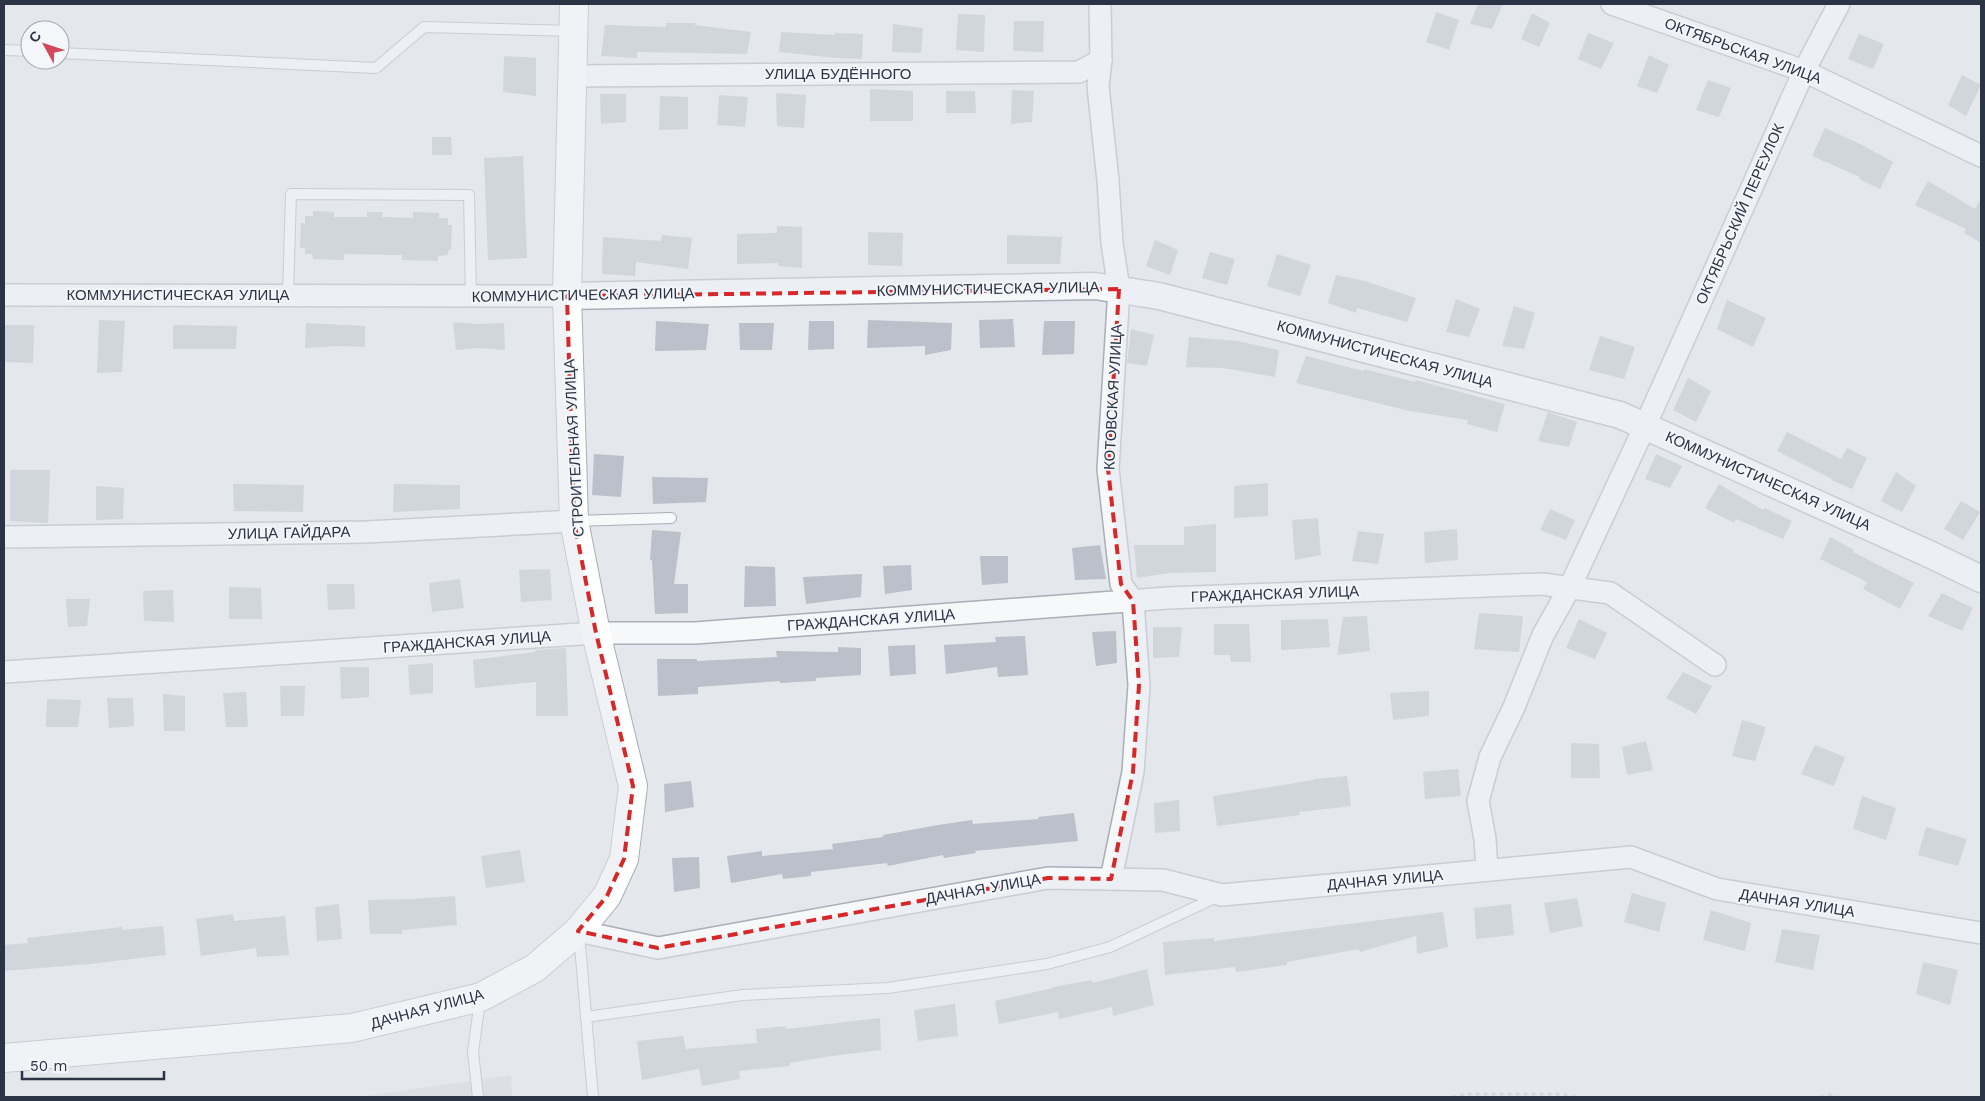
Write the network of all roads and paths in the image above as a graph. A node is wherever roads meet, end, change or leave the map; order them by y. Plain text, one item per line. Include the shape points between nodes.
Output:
1 (574, 4) edge
2 (1100, 4) edge
3 (1612, 4) edge
4 (1839, 4) edge
5 (574, 30) junction
6 (4, 50) edge
7 (20, 51) edge
8 (70, 53) edge
9 (1101, 60) junction
10 (1804, 71) junction
11 (573, 76) junction
12 (1981, 156) edge
13 (1118, 289) junction
14 (4, 295) edge
15 (288, 295) junction
16 (471, 296) junction
17 (568, 296) junction
18 (1645, 426) junction
19 (671, 518) dead end
20 (574, 521) junction
21 (4, 538) edge
22 (1981, 579) edge
23 (1570, 587) junction
24 (1133, 601) junction
25 (596, 633) junction
26 (1716, 665) dead end
27 (4, 672) edge
28 (1487, 870) junction
29 (1111, 879) junction
30 (1222, 895) junction
31 (578, 931) junction
32 (1981, 933) edge
33 (481, 997) junction
34 (586, 1017) junction
35 (4, 1058) edge
36 (478, 1097) edge
37 (593, 1097) edge
38 (1452, 1097) edge
39 (1578, 1097) edge
40 (1820, 1097) edge
41 (1838, 1097) edge

1 - 5 main road, СТРОИТЕЛЬНАЯ УЛИЦА
2 - 9 street, КОТОВСКАЯ УЛИЦА
3 - 10 street, ОКТЯБРЬСКАЯ УЛИЦА
4 - 10 street, ОКТЯБРЬСКИЙ ПЕРЕУЛОК
5 - 8 lane via 424,27 376,68
5 - 11 main road, СТРОИТЕЛЬНАЯ УЛИЦА
6 - 7 lane
9 - 11 street, УЛИЦА БУДЁННОГО via 1079,72
9 - 13 street, КОТОВСКАЯ УЛИЦА via 1098,86
10 - 12 street, ОКТЯБРЬСКАЯ УЛИЦА
10 - 18 street, ОКТЯБРЬСКИЙ ПЕРЕУЛОК
11 - 17 main road, СТРОИТЕЛЬНАЯ УЛИЦА
13 - 17 street, КОММУНИСТИЧЕСКАЯ УЛИЦА via 1095,286
13 - 18 street, КОММУНИСТИЧЕСКАЯ УЛИЦА via 1159,296 1544,395 1620,415
13 - 24 street, КОТОВСКАЯ УЛИЦА via 1108,469 1122,584
14 - 15 street, КОММУНИСТИЧЕСКАЯ УЛИЦА
15 - 16 street, КОММУНИСТИЧЕСКАЯ УЛИЦА
15 - 16 lane via 292,194 301,194 469,195
16 - 17 street, КОММУНИСТИЧЕСКАЯ УЛИЦА
17 - 20 main road, СТРОИТЕЛЬНАЯ УЛИЦА
18 - 22 street, КОММУНИСТИЧЕСКАЯ УЛИЦА
18 - 23 street, ОКТЯБРЬСКИЙ ПЕРЕУЛОК
19 - 20 lane
20 - 21 street, УЛИЦА ГАЙДАРА via 367,532
20 - 25 main road, СТРОИТЕЛЬНАЯ УЛИЦА
23 - 24 street, ГРАЖДАНСКАЯ УЛИЦА via 1542,584
23 - 26 street, ГРАЖДАНСКАЯ УЛИЦА via 1610,592
23 - 28 street via 1543,635 1490,757 1478,801 1486,840
24 - 25 street, ГРАЖДАНСКАЯ УЛИЦА via 695,633
24 - 29 street, КОТОВСКАЯ УЛИЦА via 1139,685 1133,772
25 - 27 street, ГРАЖДАНСКАЯ УЛИЦА
25 - 31 main road, СТРОИТЕЛЬНАЯ УЛИЦА via 634,786 624,860 607,896
28 - 30 street, ДАЧНАЯ УЛИЦА
28 - 32 street, ДАЧНАЯ УЛИЦА via 1631,857 1717,889
29 - 30 street, ДАЧНАЯ УЛИЦА via 1163,880
29 - 31 street, ДАЧНАЯ УЛИЦА via 1048,878 658,948
30 - 34 lane via 1110,947 1047,964 888,988 743,995
31 - 33 main road, ДАЧНАЯ УЛИЦА via 535,968
31 - 34 lane
33 - 35 main road, ДАЧНАЯ УЛИЦА via 352,1028
33 - 36 lane via 473,1052
34 - 37 lane
38 - 39 path via 1466,1094
40 - 41 path

